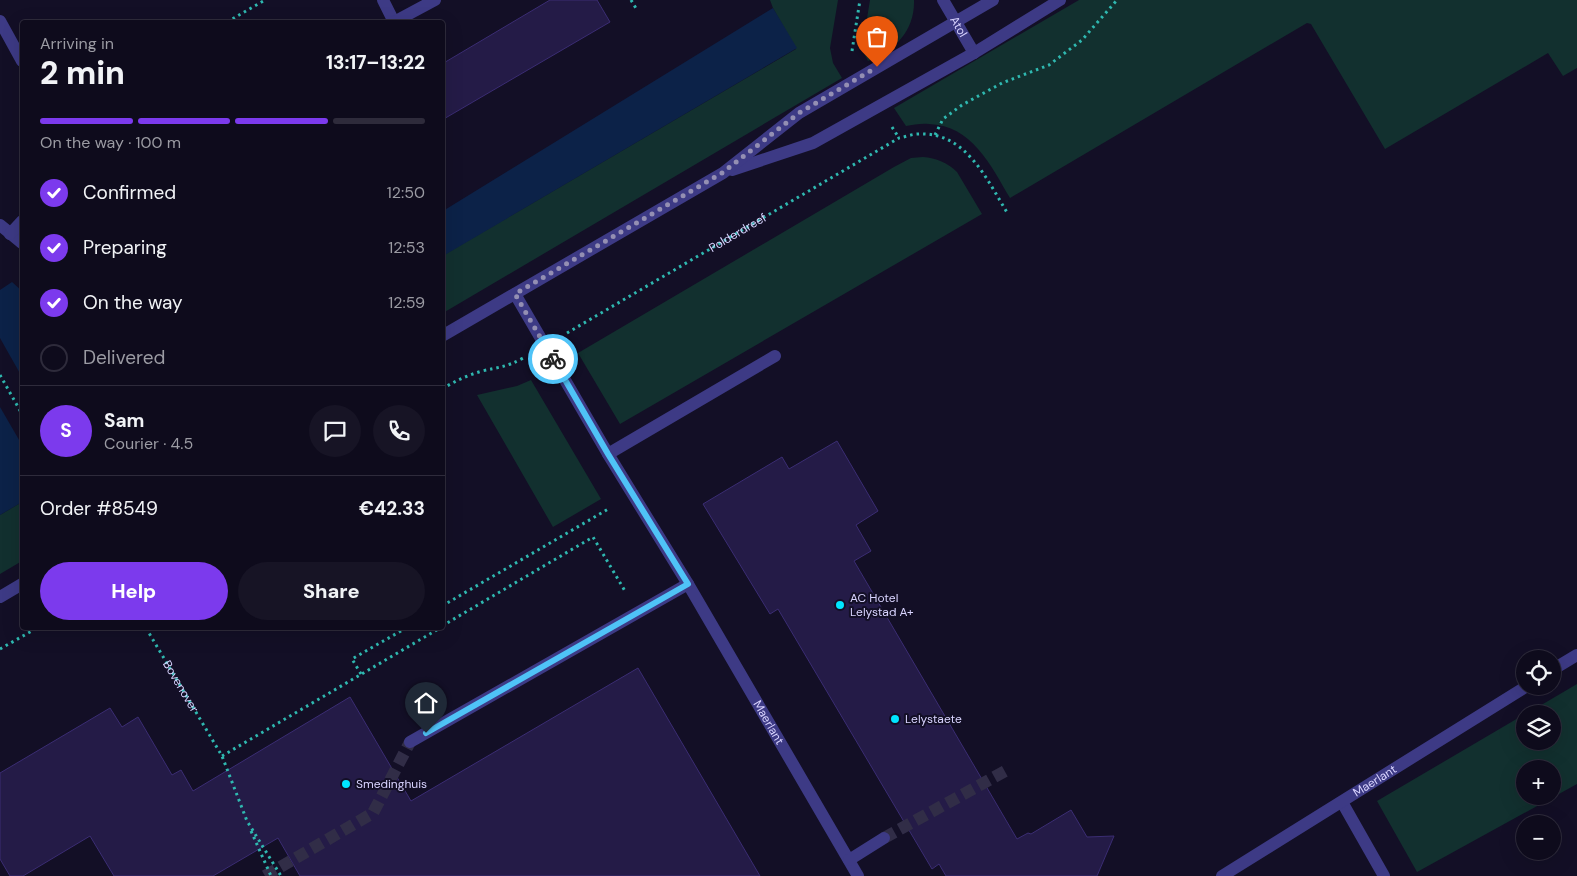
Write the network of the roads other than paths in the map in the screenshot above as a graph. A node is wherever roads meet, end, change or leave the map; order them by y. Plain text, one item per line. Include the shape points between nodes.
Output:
1 (383, 0) edge
2 (435, 0) edge
3 (943, 0) edge
4 (993, 0) edge
5 (1060, 0) edge
6 (393, 20) edge
7 (398, 20) edge
8 (0, 21) edge
9 (956, 22) junction
10 (974, 54) junction
11 (20, 57) edge
12 (722, 173) junction
13 (20, 223) edge
14 (0, 226) edge
15 (10, 234) junction
16 (20, 242) edge
17 (515, 294) junction
18 (445, 334) edge
19 (775, 356) dead end
20 (608, 454) junction
21 (688, 584) junction
22 (20, 585) edge
23 (0, 597) edge
24 (1577, 655) edge
25 (1561, 665) edge
26 (1516, 692) edge
27 (410, 742) tunnel mouth
28 (1342, 802) junction
29 (884, 838) tunnel mouth
30 (849, 860) junction
31 (858, 876) edge
32 (1222, 876) edge
33 (1384, 876) edge

1 - 6 street
2 - 7 street
3 - 9 street, Atol
4 - 9 street
5 - 10 street
8 - 11 street
9 - 10 street, Atol
9 - 12 street via 799,113
10 - 12 street via 813,142
12 - 17 street
13 - 15 street
14 - 15 street
15 - 16 street
17 - 18 street
17 - 20 street, Maerlant
19 - 20 street
20 - 21 street, Maerlant
21 - 27 street
21 - 30 street, Maerlant
22 - 23 street
24 - 25 street
26 - 28 street, Maerlant
28 - 32 street, Maerlant
28 - 33 street
29 - 30 street
30 - 31 street, Maerlant

